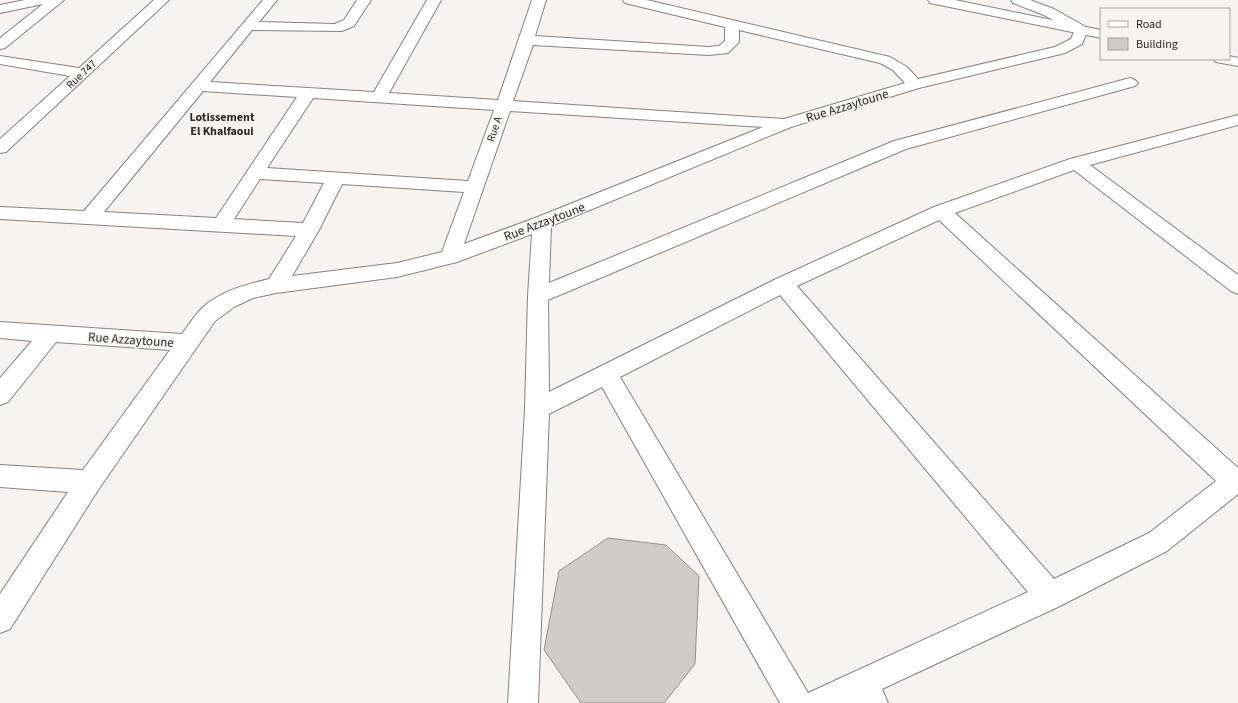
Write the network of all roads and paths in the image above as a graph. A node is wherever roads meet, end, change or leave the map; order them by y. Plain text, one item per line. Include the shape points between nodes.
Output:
1 (45, 0) edge
2 (57, 0) edge
3 (162, 0) edge
4 (270, 0) edge
5 (364, 0) edge
6 (434, 0) edge
7 (539, 0) edge
8 (630, 0) edge
9 (935, 0) edge
10 (1018, 0) edge
11 (0, 9) edge
12 (732, 23) junction
13 (248, 26) junction
14 (1081, 30) junction
15 (1100, 34) edge
16 (526, 40) junction
17 (0, 45) edge
18 (0, 60) edge
19 (1227, 60) edge
20 (1238, 62) edge
21 (83, 73) junction
22 (1130, 83) dead end
23 (914, 85) junction
24 (198, 86) junction
25 (308, 93) junction
26 (379, 98) junction
27 (502, 106) junction
28 (1238, 120) edge
29 (785, 124) junction
30 (0, 148) edge
31 (1076, 163) junction
32 (255, 173) junction
33 (336, 178) junction
34 (474, 187) junction
35 (941, 211) junction
36 (0, 213) edge
37 (90, 217) junction
38 (542, 223) junction
39 (221, 225) junction
40 (309, 230) junction
41 (450, 257) junction
42 (783, 284) junction
43 (276, 285) junction
44 (1238, 286) edge
45 (538, 296) junction
46 (0, 330) edge
47 (50, 334) junction
48 (188, 343) junction
49 (606, 374) junction
50 (0, 395) edge
51 (537, 410) junction
52 (0, 476) edge
53 (1236, 480) edge
54 (88, 482) junction
55 (1050, 596) junction
56 (0, 618) edge
57 (868, 693) edge
58 (523, 703) edge
59 (797, 703) edge
60 (819, 703) edge

1 - 11 street
2 - 17 street
3 - 21 street, Rue 747
4 - 13 street
5 - 13 street via 349,23 337,28
6 - 26 street
7 - 16 street, Rue A
8 - 12 street
9 - 14 street
10 - 14 street via 1049,12
12 - 16 street via 732,42 723,50
12 - 23 street via 885,60 898,65
13 - 24 street
14 - 15 street
14 - 23 street, Rue Azzaytoune via 1077,41 1060,50
16 - 27 street, Rue A
18 - 21 street
19 - 20 street
21 - 30 street, Rue 747
22 - 45 street via 900,145
23 - 29 street, Rue Azzaytoune
24 - 25 street
24 - 37 street
25 - 26 street
25 - 32 street
26 - 27 street
27 - 29 street
27 - 34 street, Rue A
28 - 31 street
29 - 38 street, Rue Azzaytoune
31 - 35 street
31 - 44 street
32 - 33 street
32 - 39 street
33 - 34 street
33 - 40 street
34 - 41 street, Rue A
35 - 42 street
35 - 53 street
36 - 37 street
37 - 39 street
38 - 41 street, Rue Azzaytoune
38 - 45 street
39 - 40 street
40 - 43 street
41 - 43 street, Rue Azzaytoune via 397,270
42 - 49 street
42 - 55 street
43 - 48 street, Rue Azzaytoune via 248,292 227,301 208,315
45 - 51 street
46 - 47 street, Rue Azzaytoune
47 - 48 street, Rue Azzaytoune
47 - 50 street
48 - 54 street
49 - 51 street
49 - 59 street
51 - 58 street
52 - 54 street
53 - 55 street via 1158,542
54 - 56 street
55 - 57 street
57 - 60 street

